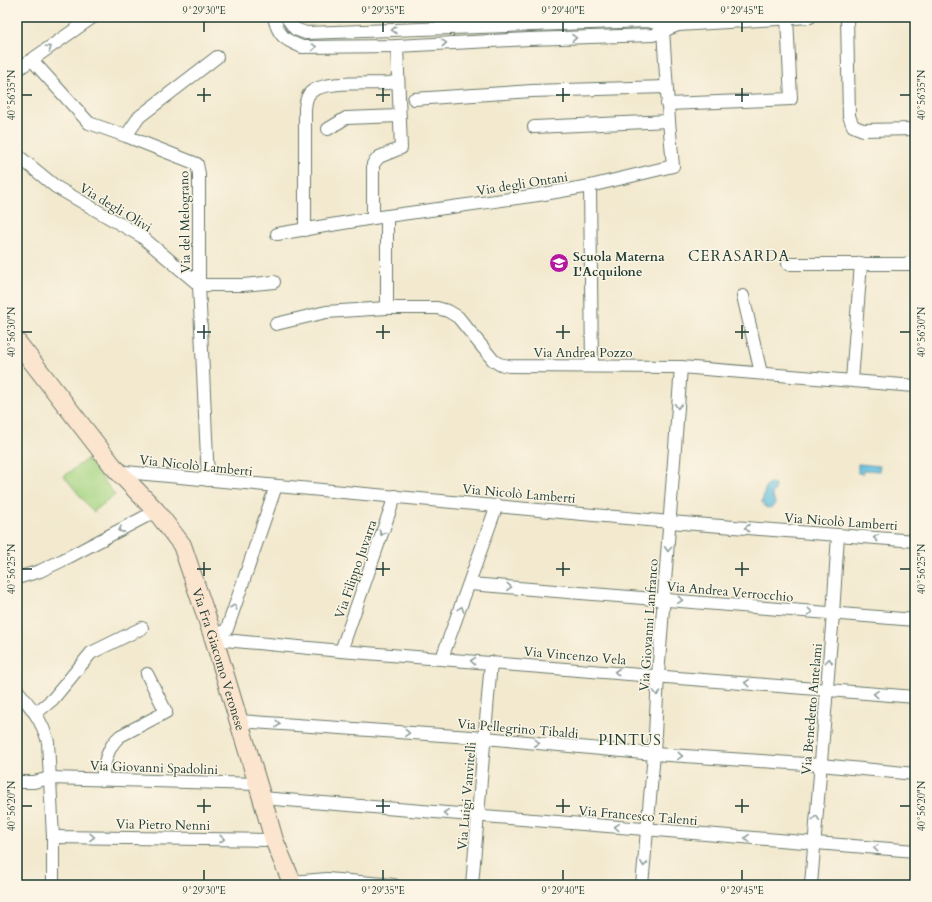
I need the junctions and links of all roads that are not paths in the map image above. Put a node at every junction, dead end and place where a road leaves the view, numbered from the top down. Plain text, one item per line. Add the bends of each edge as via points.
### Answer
1 (93, 17) edge
2 (274, 17) edge
3 (286, 17) edge
4 (810, 17) edge
5 (847, 17) edge
6 (787, 18) junction
7 (667, 29) junction
8 (397, 46) junction
9 (217, 57) dead end
10 (32, 60) junction
11 (17, 70) edge
12 (398, 81) junction
13 (666, 87) junction
14 (414, 99) dead end
15 (667, 104) junction
16 (399, 116) junction
17 (669, 121) junction
18 (534, 127) dead end
19 (915, 128) edge
20 (328, 129) dead end
21 (126, 136) junction
22 (17, 155) edge
23 (590, 186) junction
24 (387, 216) junction
25 (373, 218) junction
26 (305, 230) junction
27 (277, 234) dead end
28 (861, 263) junction
29 (788, 264) dead end
30 (915, 264) edge
31 (274, 282) dead end
32 (199, 285) junction
33 (743, 296) dead end
34 (387, 308) junction
35 (276, 324) dead end
36 (17, 342) edge
37 (592, 366) junction
38 (681, 367) junction
39 (761, 373) junction
40 (852, 380) junction
41 (915, 386) edge
42 (122, 475) junction
43 (208, 480) junction
44 (276, 486) junction
45 (395, 496) junction
46 (497, 505) junction
47 (156, 511) junction
48 (670, 522) junction
49 (838, 535) junction
50 (915, 541) edge
51 (17, 578) edge
52 (470, 584) junction
53 (664, 599) junction
54 (833, 614) junction
55 (915, 620) edge
56 (142, 628) dead end
57 (220, 634) junction
58 (341, 651) junction
59 (442, 658) junction
60 (490, 662) junction
61 (147, 674) dead end
62 (658, 676) junction
63 (17, 690) edge
64 (827, 690) junction
65 (915, 697) edge
66 (36, 713) junction
67 (239, 721) junction
68 (485, 738) junction
69 (654, 754) junction
70 (820, 765) junction
71 (915, 774) edge
72 (50, 778) junction
73 (102, 780) junction
74 (17, 782) edge
75 (260, 791) junction
76 (478, 816) junction
77 (647, 830) junction
78 (53, 837) junction
79 (274, 840) junction
80 (814, 843) junction
81 (915, 851) edge
82 (292, 884) edge
83 (53, 885) edge
84 (394, 885) edge
85 (472, 885) edge
86 (642, 885) edge
87 (811, 885) edge

10 -> 1 street
2 -> 8 street via 279,34 288,42 302,47
7 -> 3 street via 648,21 306,33 295,29
4 - 6 street
5 - 19 street via 849,116 853,126 863,130
6 - 7 street via 678,25
6 - 15 street via 791,99
8 -> 7 street via 653,35
7 - 13 street
8 - 12 street
9 - 21 street via 139,117
10 - 11 street
10 - 21 street, Via del Melograno via 89,123
12 - 16 street
12 - 26 street via 328,85 314,90 307,98
13 - 14 street via 532,91
13 - 15 street
15 - 17 street
16 - 20 street via 346,118
16 - 25 street via 401,148 379,157 373,164
17 - 18 street
17 - 23 street, Via degli Ontani via 673,166
21 - 32 street, Via del Melograno via 197,164
22 - 32 street, Via degli Olivi via 56,187 140,236
23 - 24 street, Via degli Ontani
23 - 37 street
24 - 25 street, Via degli Ontani
24 - 34 street
25 - 26 street, Via degli Ontani
26 - 27 street, Via degli Ontani
28 - 29 street
28 - 30 street
28 - 40 street
31 - 32 street
32 - 43 street, Via del Melograno
33 - 39 street
34 - 35 street, Via Andrea Pozzo via 326,312
34 - 37 street, Via Andrea Pozzo via 448,310 458,317 499,364
36 - 42 street, Via Fra Giacomo Veronese
37 - 38 street, Via Andrea Pozzo
38 - 39 street, Via Andrea Pozzo
38 -> 48 street, Via Giovanni Lanfranco
39 - 40 street, Via Andrea Pozzo
40 - 41 street, Via Andrea Pozzo
42 - 43 street, Via Nicolò Lamberti via 125,472
42 - 47 street, Via Fra Giacomo Veronese
43 - 44 street, Via Nicolò Lamberti
44 - 45 street, Via Nicolò Lamberti
57 -> 44 street
45 - 46 street, Via Nicolò Lamberti
45 -> 58 street, Via Filippo Juvarra
46 - 48 street, Via Nicolò Lamberti
46 - 52 street
47 -> 51 street via 68,558
47 - 57 street, Via Fra Giacomo Veronese via 182,545
49 -> 48 street, Via Nicolò Lamberti
48 -> 53 street, Via Giovanni Lanfranco
50 -> 49 street, Via Nicolò Lamberti
49 - 54 street, Via Benedetto Antelami
52 -> 53 street, Via Andrea Verrocchio
59 -> 52 street
53 -> 54 street, Via Andrea Verrocchio
53 - 62 street, Via Giovanni Lanfranco
54 - 55 street, Via Andrea Verrocchio
64 -> 54 street, Via Benedetto Antelami
56 - 66 street via 91,653 53,699
57 - 58 street, Via Vincenzo Vela via 233,641
57 - 67 street, Via Fra Giacomo Veronese
58 - 59 street, Via Vincenzo Vela
60 -> 59 street, Via Vincenzo Vela
62 -> 60 street, Via Vincenzo Vela
60 - 68 street, Via Luigi Vanvitelli
61 - 73 street via 166,712 120,736 114,742 104,764
64 -> 62 street, Via Vincenzo Vela
62 -> 69 street, Via Giovanni Lanfranco
63 - 66 street
65 -> 64 street, Via Vincenzo Vela
64 - 70 street, Via Benedetto Antelami
66 - 72 street via 48,742
67 -> 68 street, Via Pellegrino Tibaldi
67 - 75 street, Via Fra Giacomo Veronese
68 -> 69 street, Via Pellegrino Tibaldi
68 - 76 street, Via Luigi Vanvitelli
69 -> 70 street, Via Pellegrino Tibaldi
69 - 77 street, Via Giovanni Lanfranco
70 - 71 street, Via Pellegrino Tibaldi
80 -> 70 street, Via Benedetto Antelami
72 - 73 street, Via Giovanni Spadolini
72 - 74 street, Via Giovanni Spadolini via 34,782
72 - 78 street
73 - 75 street, Via Giovanni Spadolini
76 -> 75 street, Via Francesco Talenti
75 - 79 street, Via Fra Giacomo Veronese
77 -> 76 street, Via Francesco Talenti
76 - 85 street, Via Luigi Vanvitelli
80 -> 77 street, Via Francesco Talenti
77 -> 86 street, Via Giovanni Lanfranco
78 -> 79 street, Via Pietro Nenni
78 - 83 street
79 - 82 street, Via Fra Giacomo Veronese
81 -> 80 street, Via Francesco Talenti
80 - 87 street, Via Benedetto Antelami
82 - 84 street via 327,879

